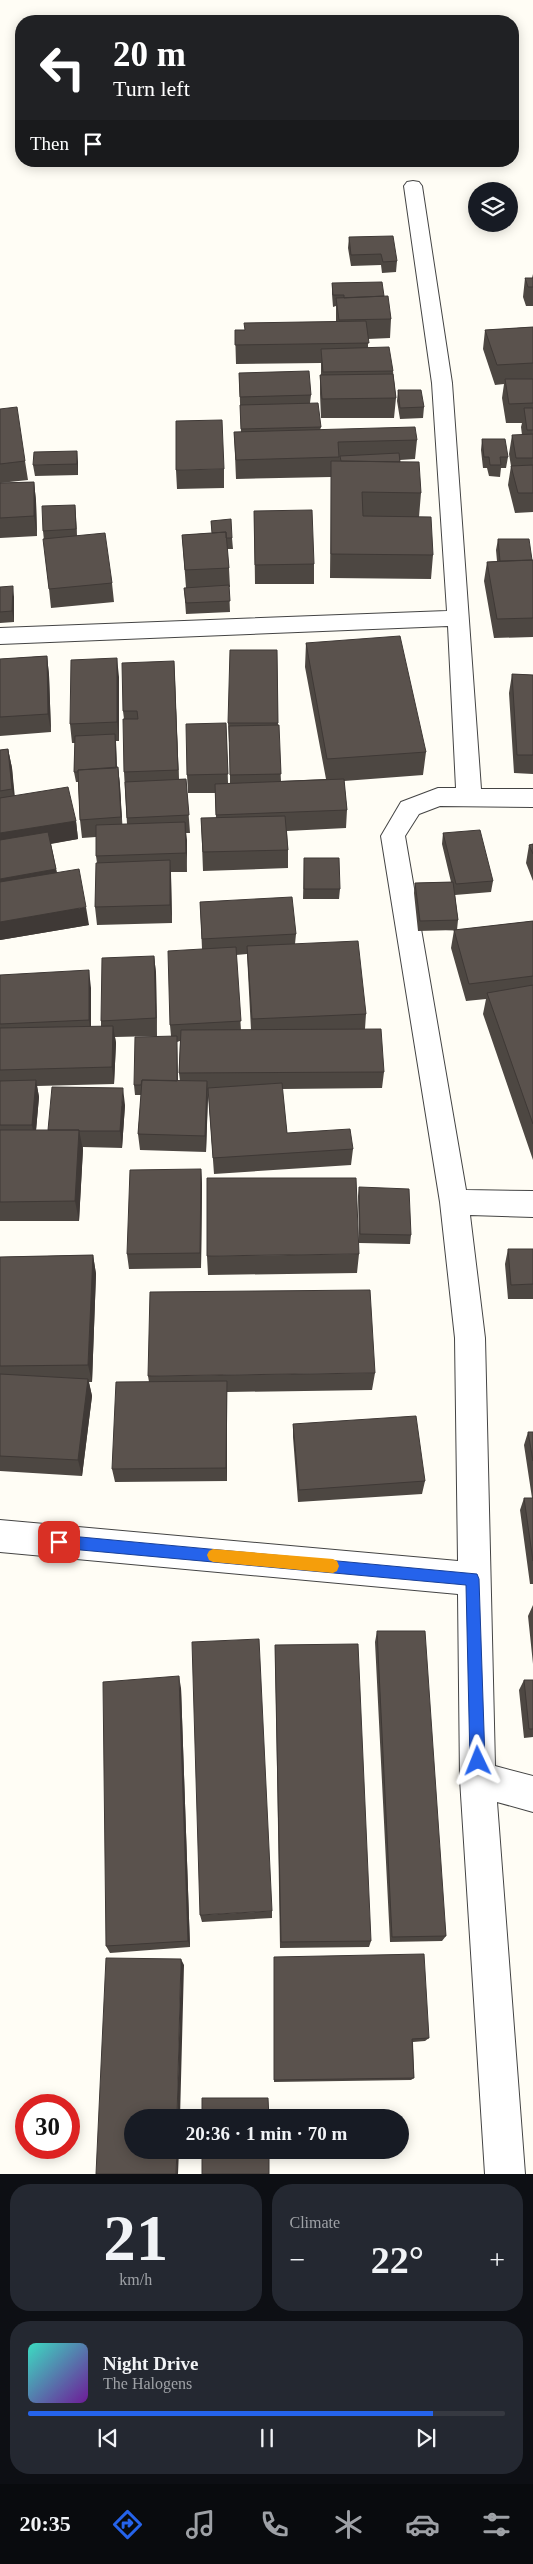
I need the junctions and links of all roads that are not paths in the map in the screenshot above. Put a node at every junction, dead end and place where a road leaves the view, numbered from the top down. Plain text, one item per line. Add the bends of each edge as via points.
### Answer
1 (413, 186) dead end
2 (458, 618) junction
3 (0, 636) edge
4 (469, 797) junction
5 (533, 798) edge
6 (454, 1202) junction
7 (533, 1204) edge
8 (0, 1536) edge
9 (473, 1579) junction
10 (478, 1779) junction
11 (533, 1794) edge
12 (505, 2174) edge

1 - 2 street via 442,383
2 - 3 street
2 - 4 street
4 - 5 street
4 - 6 street via 438,797 410,808 394,836
6 - 7 street
6 - 9 street via 470,1338
8 - 9 street
9 - 10 street
10 - 11 street
10 - 12 street

